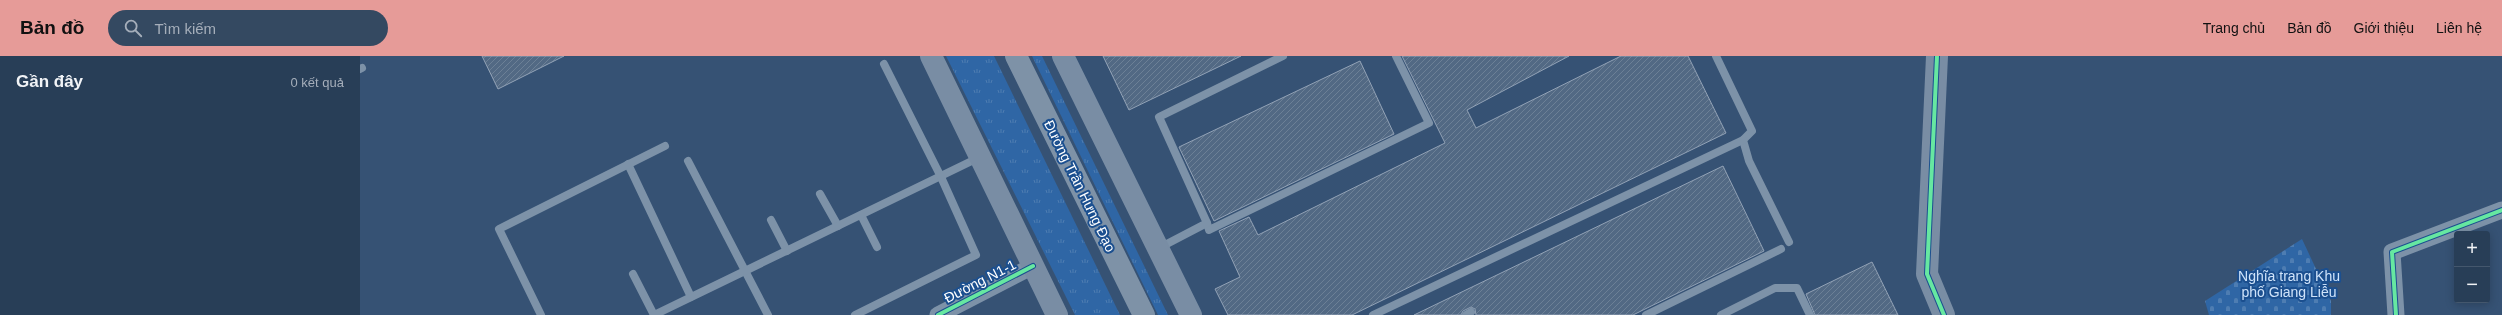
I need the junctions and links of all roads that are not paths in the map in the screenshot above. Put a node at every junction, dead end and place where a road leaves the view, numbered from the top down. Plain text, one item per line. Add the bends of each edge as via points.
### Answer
1 (931, 56) edge
2 (1016, 56) edge
3 (1063, 56) edge
4 (1283, 56) edge
5 (1396, 56) edge
6 (1716, 56) edge
7 (1936, 56) edge
8 (884, 64) dead end
9 (1743, 140) junction
10 (665, 146) dead end
11 (981, 157) junction
12 (688, 161) dead end
13 (628, 164) junction
14 (941, 177) junction
15 (820, 194) dead end
16 (2502, 210) edge
17 (861, 215) junction
18 (771, 220) dead end
19 (1206, 223) junction
20 (838, 226) junction
21 (1788, 242) dead end
22 (877, 247) dead end
23 (1158, 249) junction
24 (1781, 249) dead end
25 (787, 251) junction
26 (1033, 266) junction
27 (745, 272) junction
28 (634, 274) dead end
29 (691, 297) junction
30 (541, 315) edge
31 (654, 315) edge
32 (768, 315) edge
33 (855, 315) edge
34 (938, 315) edge
35 (1058, 315) edge
36 (1144, 315) edge
37 (1190, 315) edge
38 (1373, 315) edge
39 (1646, 315) edge
40 (1722, 315) edge
41 (1810, 315) edge
42 (1944, 315) edge
43 (2396, 315) edge

1 - 11 main road
2 - 36 highway, Đường Trần Hưng Đạo
3 - 23 main road
4 - 19 lane via 1159,116
5 - 19 lane via 1429,123 1209,230
6 - 9 lane via 1752,131
7 - 42 main road via 1927,274
8 - 14 lane
9 - 21 lane via 1749,161
9 - 38 lane
10 - 13 lane
11 - 14 lane
11 - 26 main road
12 - 27 lane
13 - 29 lane
13 - 30 lane via 499,229
14 - 17 lane
14 - 33 lane via 976,255
15 - 20 lane
16 - 43 street via 2392,252
17 - 20 lane
17 - 22 lane
18 - 25 lane
19 - 23 lane
20 - 25 lane
23 - 37 main road
24 - 39 lane
25 - 27 lane
26 - 34 street, Đường N1-1
26 - 35 main road
27 - 29 lane
27 - 32 lane
28 - 31 lane
29 - 31 lane
40 - 41 lane via 1775,288 1797,288

